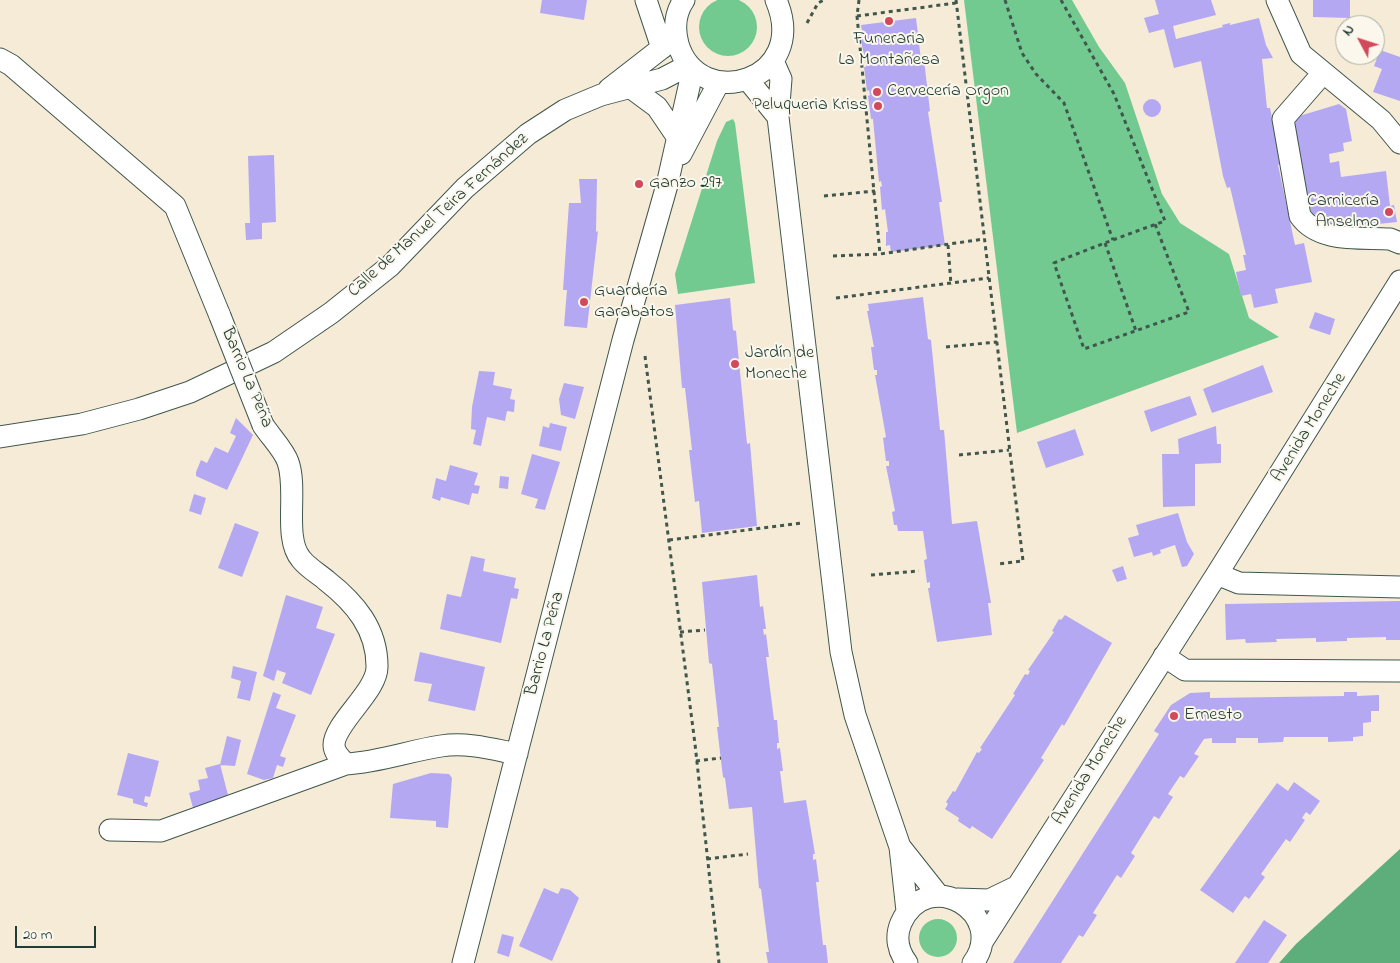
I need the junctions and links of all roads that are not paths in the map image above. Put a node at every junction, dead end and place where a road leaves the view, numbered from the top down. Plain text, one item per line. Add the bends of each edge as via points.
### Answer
1 (646, 0) edge
2 (684, 0) edge
3 (1278, 0) edge
4 (784, 5) edge
5 (669, 42) junction
6 (0, 59) edge
7 (773, 61) junction
8 (691, 67) junction
9 (1323, 73) junction
10 (748, 80) junction
11 (719, 82) junction
12 (630, 87) junction
13 (601, 95) junction
14 (778, 117) junction
15 (676, 135) junction
16 (1400, 143) edge
17 (667, 185) junction
18 (1400, 243) edge
19 (1400, 282) edge
20 (0, 437) edge
21 (1218, 574) junction
22 (1400, 586) edge
23 (1164, 656) junction
24 (1400, 671) edge
25 (517, 754) junction
26 (346, 764) junction
27 (110, 830) dead end
28 (900, 847) junction
29 (1019, 886) junction
30 (948, 897) junction
31 (907, 911) junction
32 (982, 942) junction
33 (463, 963) edge
34 (907, 963) edge
35 (973, 963) edge

1 - 5 street
2 - 5 street
3 - 9 street via 1301,54
4 - 7 street via 781,47
5 - 8 street
5 - 13 street, Calle de Manuel Teira Fernández
6 - 26 street, Barrio La Peña, bridge via 175,206 263,424 288,462 293,504 292,542 300,559 344,594 373,635 378,670 337,735 334,746
7 - 10 street
7 - 14 street via 781,79
8 - 11 street
8 - 12 street, Calle de Manuel Teira Fernández
8 - 15 street, Barrio La Peña
9 - 16 street via 1381,120
9 - 18 street via 1283,119 1300,216 1305,223 1324,234 1390,239
10 - 11 street
10 - 14 street
11 - 17 street, Barrio La Peña
12 - 13 street, Calle de Manuel Teira Fernández
12 - 15 street via 657,106
13 - 20 street, Calle de Manuel Teira Fernández via 565,110 528,134 465,188 390,266 331,313 274,352 190,392 139,409 82,424
14 - 28 street via 846,680
15 - 17 street, Barrio La Peña
17 - 25 street, Barrio La Peña via 623,340
19 - 21 street, Avenida Moneche
21 - 22 street via 1240,583
21 - 23 street, Avenida Moneche
23 - 24 street via 1185,670
23 - 29 street, Avenida Moneche
25 - 26 street via 467,745 441,746 373,762
25 - 33 street, Barrio La Peña
26 - 27 street via 161,831
28 - 30 street
28 - 31 street
29 - 30 street via 989,900
29 - 32 street, Avenida Moneche
30 - 31 street via 921,900
30 - 32 street via 972,910 980,926
31 - 34 street via 898,931 900,953
32 - 35 street, Avenida Moneche

